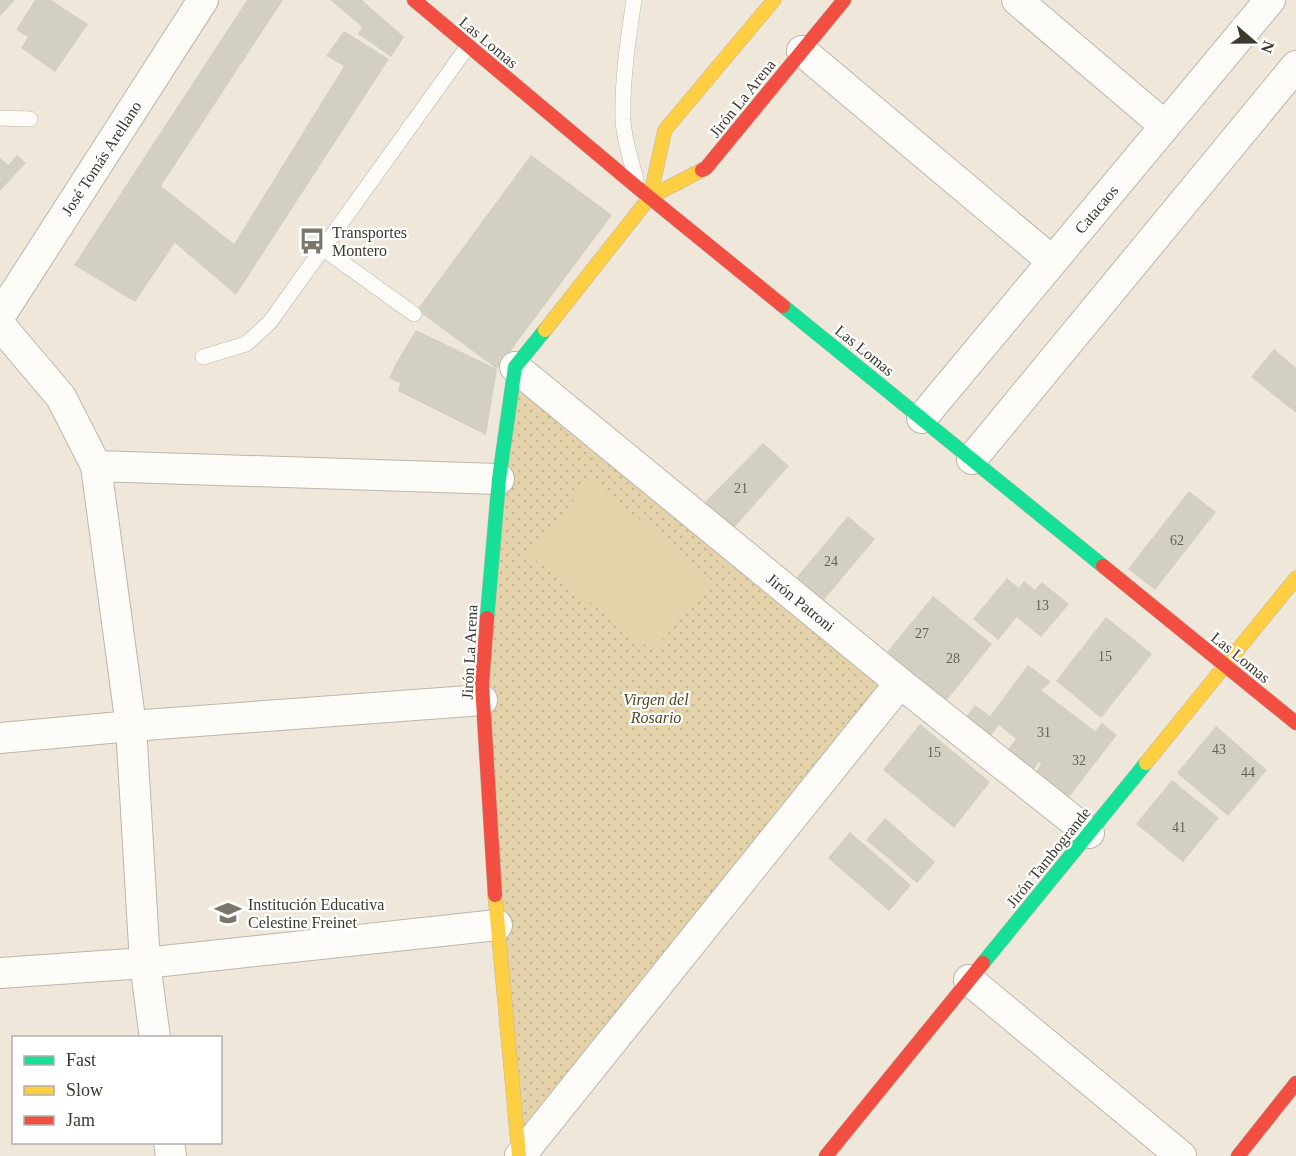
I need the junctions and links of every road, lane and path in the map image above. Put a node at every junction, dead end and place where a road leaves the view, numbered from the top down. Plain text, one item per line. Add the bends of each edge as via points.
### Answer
1 (203, 0) edge
2 (414, 0) edge
3 (634, 0) edge
4 (774, 0) edge
5 (843, 0) edge
6 (1017, 0) edge
7 (1270, 0) edge
8 (468, 46) junction
9 (802, 51) junction
10 (1296, 66) edge
11 (0, 118) edge
12 (30, 119) dead end
13 (1165, 126) junction
14 (644, 192) junction
15 (322, 248) junction
16 (1052, 261) junction
17 (414, 314) dead end
18 (0, 316) edge
19 (0, 325) edge
20 (203, 357) dead end
21 (515, 367) junction
22 (922, 418) junction
23 (972, 459) junction
24 (96, 466) junction
25 (499, 479) junction
26 (1296, 578) edge
27 (1225, 665) junction
28 (900, 683) junction
29 (482, 700) junction
30 (1296, 723) edge
31 (131, 726) junction
32 (0, 738) edge
33 (1089, 833) junction
34 (497, 925) junction
35 (145, 963) junction
36 (0, 973) edge
37 (969, 980) junction
38 (155, 1036) edge
39 (1296, 1083) edge
40 (520, 1156) edge
41 (826, 1156) edge
42 (1180, 1156) edge
43 (1238, 1156) edge

1 - 18 street, José Tomás Arellano
2 - 8 street, Las Lomas
3 - 14 lane via 623,120
4 - 14 street, Jirón La Arena via 665,130
5 - 9 street, Jirón La Arena
6 - 13 street
7 - 13 street, Catacaos
8 - 14 street, Las Lomas
8 - 15 lane
9 - 14 street, Jirón La Arena via 706,168
9 - 16 street
10 - 23 street
11 - 12 lane
13 - 16 street, Catacaos
14 - 21 street, Jirón La Arena
14 - 22 street, Las Lomas
15 - 17 lane
15 - 20 lane via 270,322 246,344
16 - 22 street, Catacaos
19 - 24 street via 61,397
21 - 25 street, Jirón La Arena
21 - 28 street, Jirón Patroni
22 - 23 street, Las Lomas
23 - 27 street, Las Lomas
24 - 25 street
24 - 31 street
25 - 29 street, Jirón La Arena
26 - 27 street, Jirón Tambogrande
27 - 30 street, Las Lomas
27 - 33 street, Jirón Tambogrande
28 - 33 street, Jirón Patroni
28 - 40 street
29 - 31 street
29 - 34 street, Jirón La Arena
31 - 32 street
31 - 35 street
33 - 37 street, Jirón Tambogrande
34 - 35 street
34 - 40 street, Jirón La Arena
35 - 36 street
35 - 38 street
37 - 41 street, Jirón Tambogrande
37 - 42 street
39 - 43 street

